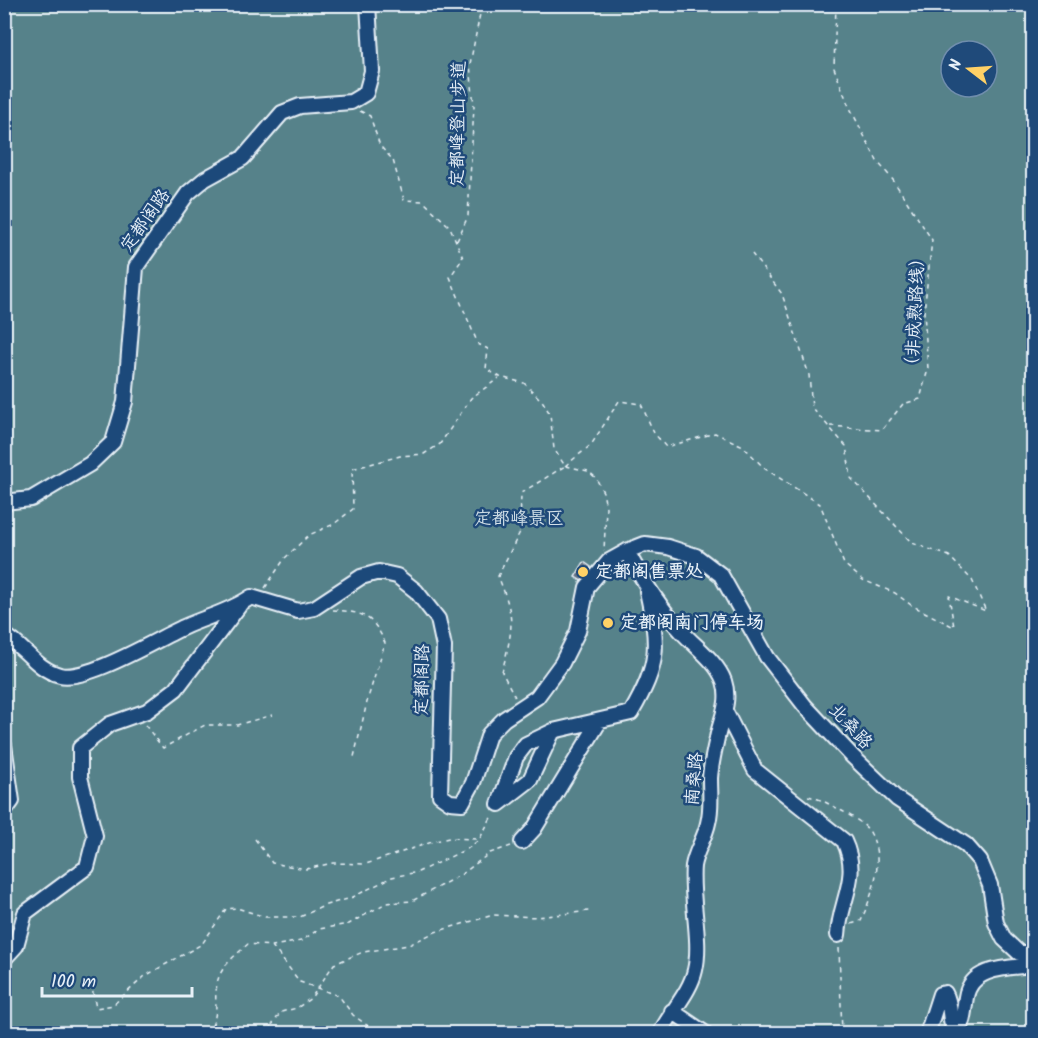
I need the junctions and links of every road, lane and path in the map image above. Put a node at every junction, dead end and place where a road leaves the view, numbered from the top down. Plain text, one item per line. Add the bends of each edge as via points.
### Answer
1 (369, 4) edge
2 (482, 4) edge
3 (836, 4) edge
4 (357, 110) dead end
5 (456, 242) junction
6 (752, 254) dead end
7 (500, 377) junction
8 (829, 426) junction
9 (565, 466) junction
10 (4, 502) edge
11 (627, 551) junction
12 (609, 561) junction
13 (646, 589) junction
14 (257, 598) junction
15 (239, 606) junction
16 (314, 608) junction
17 (4, 634) edge
18 (520, 708) junction
19 (725, 711) junction
20 (136, 715) junction
21 (272, 715) dead end
22 (599, 722) junction
23 (553, 731) junction
24 (4, 745) edge
25 (354, 757) dead end
26 (500, 804) junction
27 (4, 813) edge
28 (255, 839) dead end
29 (478, 840) junction
30 (522, 842) joint
31 (589, 910) dead end
32 (838, 935) joint
33 (272, 946) junction
34 (1034, 953) edge
35 (4, 959) edge
36 (1034, 965) edge
37 (91, 983) dead end
38 (317, 989) junction
39 (672, 1011) junction
40 (208, 1034) edge
41 (266, 1034) edge
42 (379, 1034) edge
43 (660, 1034) edge
44 (706, 1034) edge
45 (842, 1034) edge
46 (927, 1034) edge

1 - 10 street, 定都阁路 via 372,71 366,93 351,102 300,106 282,113 243,158 188,193 136,267 125,402 113,442 90,464 31,499
2 - 5 path, 定都峰登山步道 via 470,64 474,106 468,216
3 - 8 path, （非成熟路线） via 834,68 848,104 877,161 932,240 924,312 928,369 920,399 903,404 882,430
4 - 5 path via 370,116 380,146 393,160 404,200 423,201 450,227
5 - 7 path via 463,258 450,277 478,344 488,349 486,369
6 - 8 path via 782,294 809,375 812,408
7 - 9 path via 524,382 543,402 550,414 554,449
7 - 14 path via 471,398 440,444 424,454 352,469 352,509 334,524 309,536 285,558
8 - 9 path via 846,446 851,478 912,543 949,556 972,580 986,611 948,596 954,627 895,593 863,580 844,564 820,504 764,468 743,446 715,433 666,447 654,433 641,405 619,401 591,444
9 - 12 path via 588,471 603,492 603,548
9 - 18 path via 521,493 520,532 498,576 511,609 511,634 502,672
11 - 12 street, 定都阁路
11 - 13 street, 南桑路
11 - 34 street, 北桑路 via 645,544 668,547 696,556 721,575 766,657 805,706 897,799 966,845 980,861 990,885 996,923 1004,939 1019,953
12 - 18 street, 定都阁路 via 587,587 578,631 562,663 537,697
13 - 19 street, 南桑路 via 723,678 729,697
13 - 22 street via 657,636 654,668 631,713
14 - 15 street via 251,597
14 - 16 street via 298,611
15 - 17 street via 219,611 79,675 60,676 40,666 20,643
15 - 20 street via 176,689
16 - 18 street, 定都阁路 via 361,577 379,572 397,576 416,591 438,619 444,647 440,795 450,802 462,803 489,734
16 - 25 path via 363,613 379,629 385,643
19 - 32 street via 755,770 844,841 852,879
19 - 39 street, 南桑路 via 710,778 712,804 708,825 694,863 696,969
20 - 21 path via 163,748 205,725 237,725
20 - 35 street via 110,724 80,748 80,777 95,836 87,867 25,913 16,945
22 - 23 street
22 - 30 street via 534,829
23 - 26 street via 530,780
23 - 26 street via 526,744 516,757
24 - 27 street via 12,801
26 - 29 path
28 - 29 path via 272,863 306,869 333,863 366,864 449,838
29 - 37 path via 418,872 392,877 300,917 265,917 237,908 226,909 202,944 145,976 113,1005 96,1008
30 - 33 path via 490,853 462,874 412,901 386,903 349,924 319,929 301,940
31 - 38 path via 538,918 493,915 435,932 409,945 363,952 334,964
32 - 45 path
33 - 38 path via 300,982
33 - 40 path via 248,944 227,963 217,981 217,1018
36 - 46 street via 985,972 976,978 967,990 958,1030 951,1024 949,1000 945,993 940,994
38 - 41 path via 297,1008 281,1012
38 - 42 path via 339,996 353,1015
39 - 43 street, 南桑路
39 - 44 street

